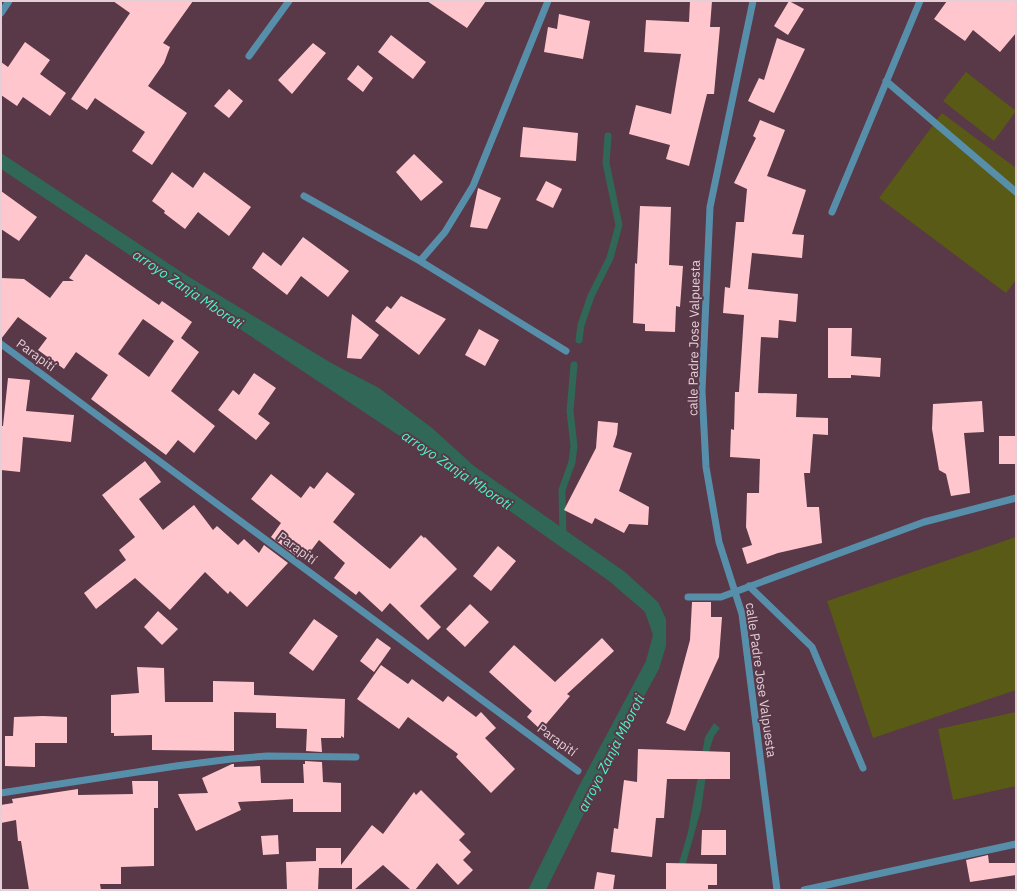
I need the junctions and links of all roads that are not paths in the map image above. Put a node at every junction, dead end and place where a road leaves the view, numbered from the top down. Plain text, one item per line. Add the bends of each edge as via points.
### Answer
1 (9, 1) edge
2 (288, 1) edge
3 (548, 1) edge
4 (753, 1) edge
5 (920, 1) edge
6 (1, 13) edge
7 (249, 56) dead end
8 (886, 81) junction
9 (1016, 192) edge
10 (304, 196) dead end
11 (832, 212) dead end
12 (420, 261) junction
13 (1, 344) edge
14 (566, 351) dead end
15 (1016, 498) edge
16 (749, 586) junction
17 (735, 591) junction
18 (688, 597) dead end
19 (356, 757) dead end
20 (863, 768) dead end
21 (578, 771) dead end
22 (1, 793) edge
23 (1016, 844) edge
24 (777, 890) edge
25 (804, 890) edge

1 - 6 street
2 - 7 street
3 - 12 street via 473,186 444,232
4 - 17 street, calle Padre Jose Valpuesta via 710,207 703,352 702,391 706,466 719,542
5 - 8 street
8 - 9 street
8 - 11 street
10 - 12 street
12 - 14 street
13 - 21 street, Parapití
15 - 16 street via 924,522
16 - 17 street
16 - 20 street via 812,648
17 - 18 street via 722,597
17 - 24 street, calle Padre Jose Valpuesta via 742,614
19 - 22 street via 267,756 230,759
23 - 25 street

